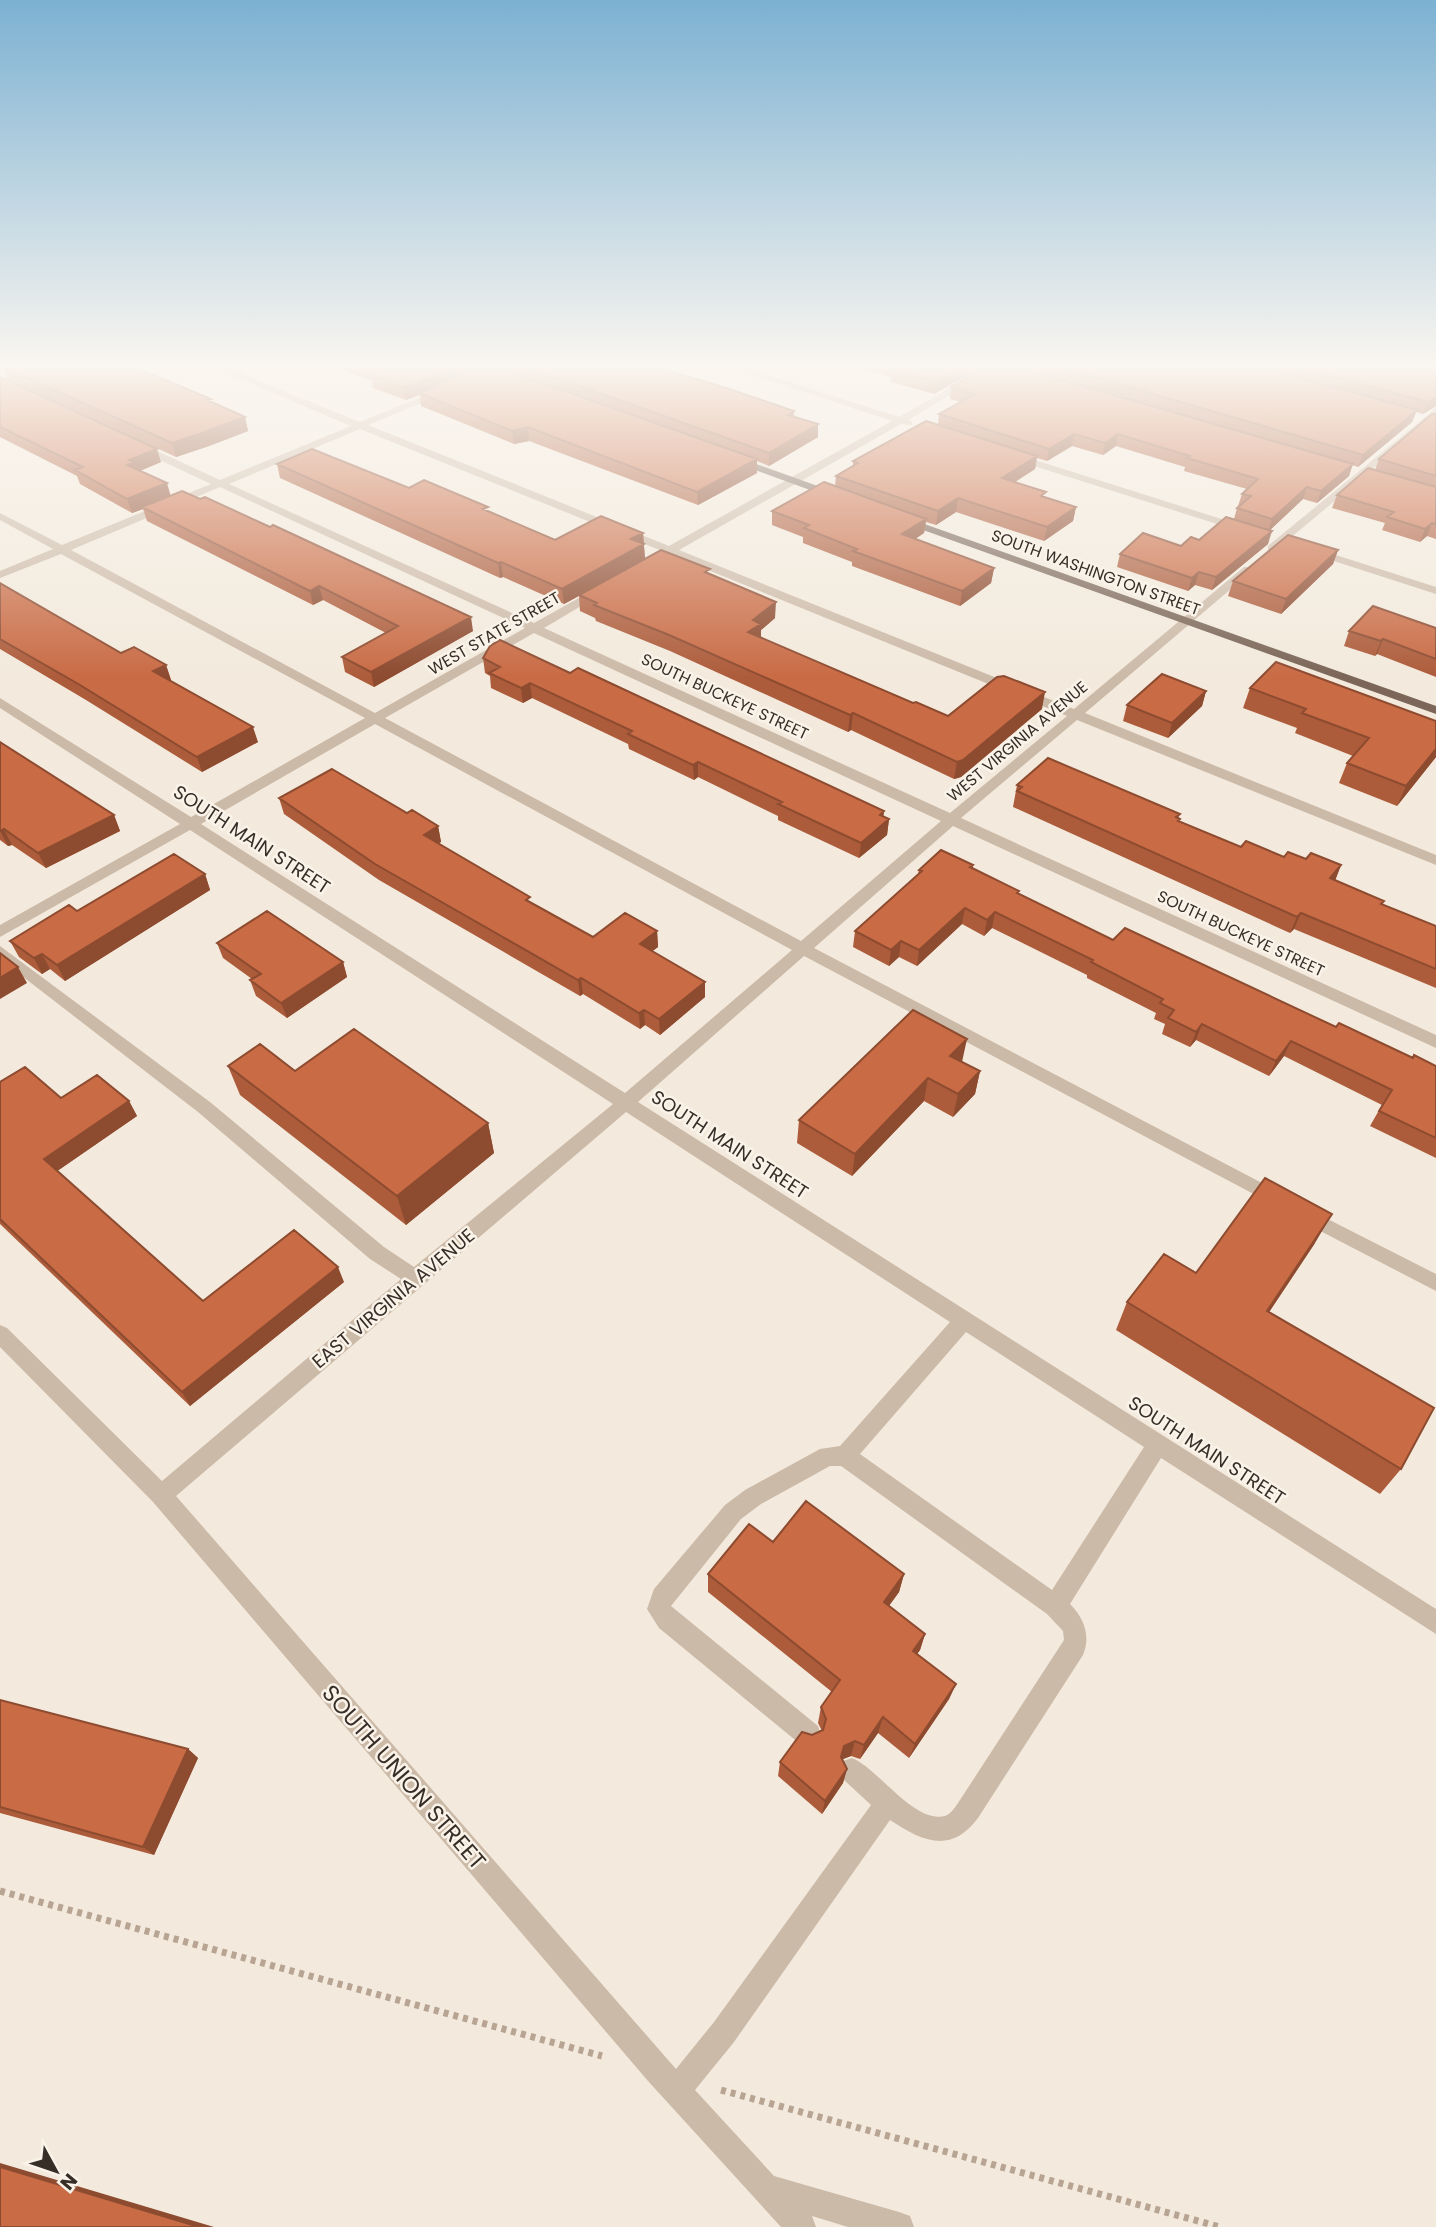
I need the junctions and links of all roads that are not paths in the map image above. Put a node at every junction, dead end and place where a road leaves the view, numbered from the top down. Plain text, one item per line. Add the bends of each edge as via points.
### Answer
1 (189, 469) edge
2 (257, 469) edge
3 (464, 469) edge
4 (760, 469) edge
5 (819, 469) edge
6 (1052, 469) edge
7 (1366, 469) edge
8 (796, 482) junction
9 (222, 484) junction
10 (848, 500) edge
11 (887, 514) edge
12 (0, 516) edge
13 (1254, 533) edge
14 (62, 550) junction
15 (1307, 550) edge
16 (666, 554) junction
17 (0, 575) edge
18 (614, 582) edge
19 (1436, 591) edge
20 (1187, 621) junction
21 (535, 627) junction
22 (0, 702) edge
23 (1436, 710) edge
24 (1076, 714) junction
25 (375, 719) junction
26 (952, 819) junction
27 (188, 823) junction
28 (1436, 860) edge
29 (0, 932) edge
30 (803, 949) junction
31 (0, 951) edge
32 (1436, 1042) edge
33 (626, 1102) junction
34 (415, 1278) junction
35 (1436, 1283) edge
36 (964, 1320) junction
37 (0, 1334) edge
38 (1158, 1444) junction
39 (845, 1456) junction
40 (161, 1494) junction
41 (1055, 1606) junction
42 (1436, 1622) edge
43 (809, 1735) edge
44 (852, 1770) edge
45 (888, 1802) junction
46 (676, 2091) junction
47 (762, 2187) junction
48 (801, 2227) edge
49 (899, 2227) edge

1 - 9 street, SOUTH BUCKEYE STREET
2 - 9 street
3 - 16 street
4 - 8 main road
5 - 8 street
6 - 13 street
7 - 20 street, WEST VIRGINIA AVENUE
8 - 10 main road
8 - 16 street
9 - 14 street
9 - 21 street, SOUTH BUCKEYE STREET
11 - 20 main road, SOUTH WASHINGTON STREET
12 - 14 street
14 - 17 street
14 - 25 street
15 - 19 street
16 - 24 street
18 - 21 street, WEST STATE STREET
20 - 23 main road, SOUTH WASHINGTON STREET
20 - 24 street, WEST VIRGINIA AVENUE
21 - 25 street, WEST STATE STREET
21 - 26 street, SOUTH BUCKEYE STREET
22 - 27 street, SOUTH MAIN STREET
24 - 26 street, WEST VIRGINIA AVENUE
24 - 28 street
25 - 27 street, WEST STATE STREET
25 - 30 street
26 - 30 street, WEST VIRGINIA AVENUE
26 - 32 street, SOUTH BUCKEYE STREET
27 - 29 street, WEST STATE STREET
27 - 33 street, SOUTH MAIN STREET
30 - 33 street, WEST VIRGINIA AVENUE
30 - 35 street
31 - 34 street via 204,1107 377,1253
33 - 34 street, EAST VIRGINIA AVENUE
33 - 36 street, SOUTH MAIN STREET
34 - 40 street, EAST VIRGINIA AVENUE
36 - 38 street, SOUTH MAIN STREET
36 - 39 street
37 - 40 street, SOUTH UNION STREET
38 - 41 street
38 - 42 street, SOUTH MAIN STREET
39 - 41 street
39 - 43 street via 828,1456 733,1512 662,1597 659,1609
40 - 46 street, SOUTH UNION STREET
41 - 45 street via 1072,1621 1075,1647 962,1817 955,1825 939,1830 923,1828
44 - 45 street
45 - 46 street via 724,2032
46 - 47 street, SOUTH UNION STREET
47 - 48 street, SOUTH UNION STREET
47 - 49 street

